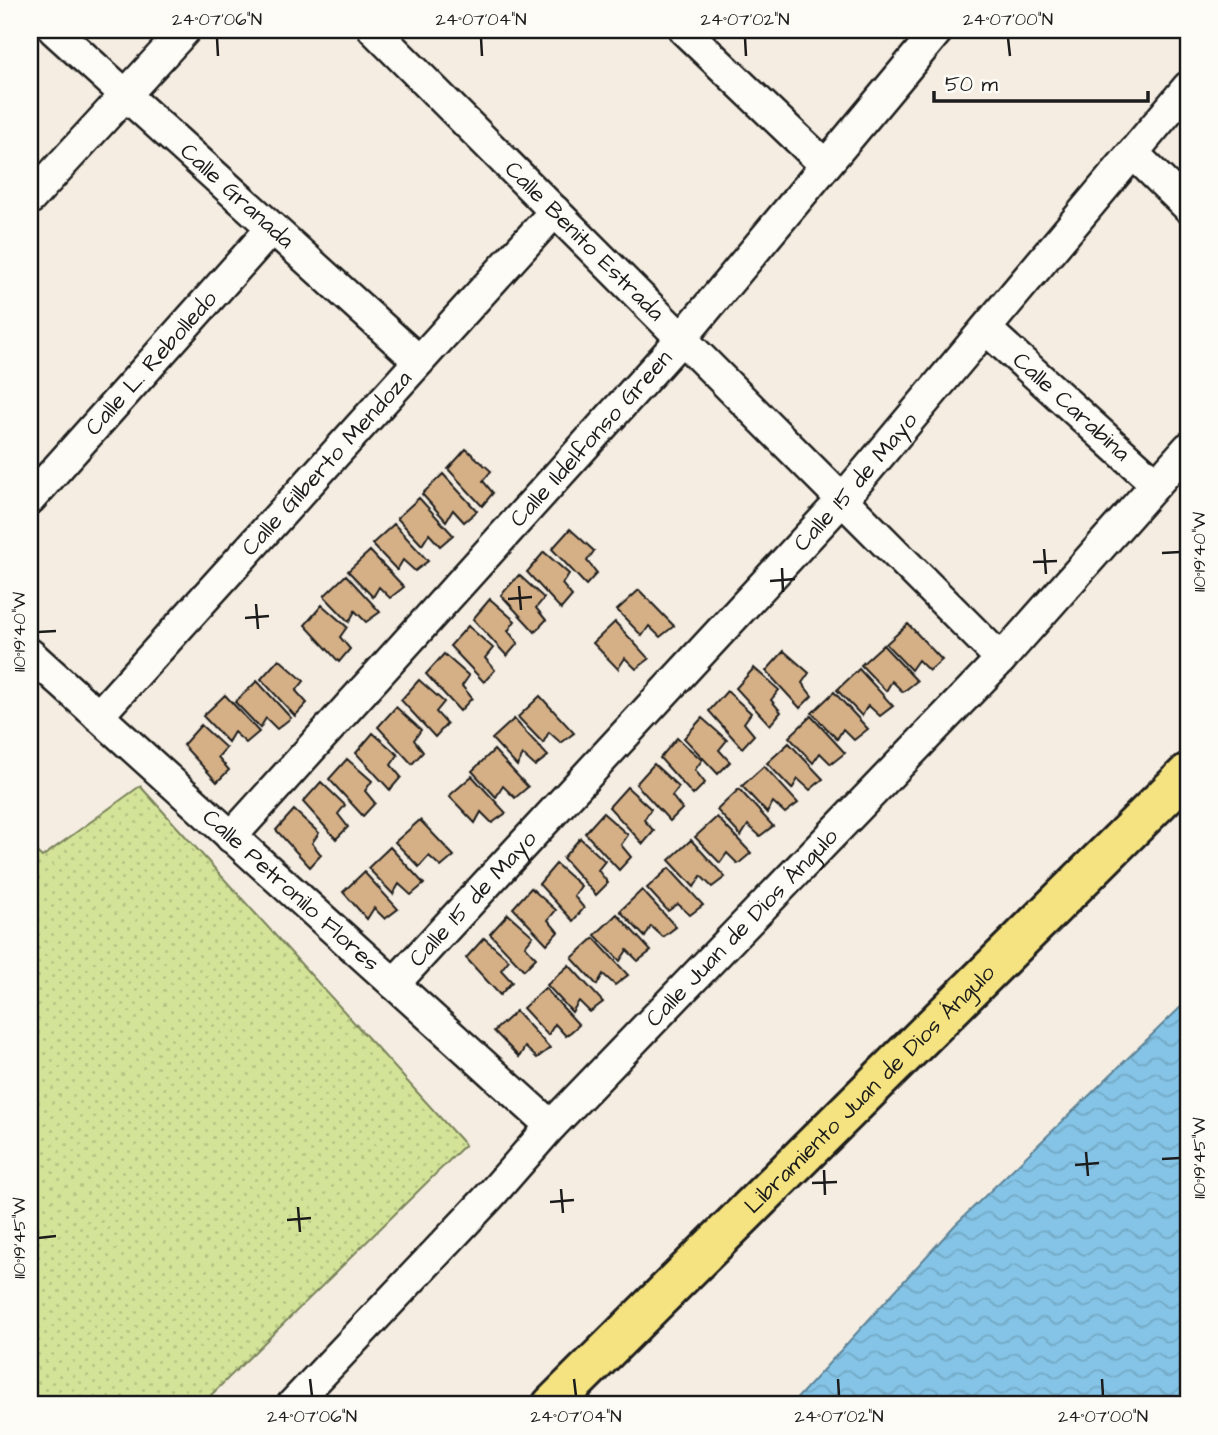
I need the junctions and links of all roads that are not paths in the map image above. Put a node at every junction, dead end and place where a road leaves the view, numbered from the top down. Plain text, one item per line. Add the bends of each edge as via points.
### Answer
1 (54, 30) edge
2 (185, 30) edge
3 (374, 30) edge
4 (684, 30) edge
5 (938, 30) edge
6 (1188, 87) edge
7 (125, 95) junction
8 (1133, 153) junction
9 (824, 164) junction
10 (30, 199) edge
11 (1188, 207) edge
12 (555, 211) junction
13 (272, 228) junction
14 (987, 330) junction
15 (681, 338) junction
16 (419, 361) junction
17 (1188, 448) edge
18 (1155, 483) junction
19 (30, 499) edge
20 (842, 500) junction
21 (30, 654) edge
22 (1001, 659) junction
23 (98, 716) junction
24 (1188, 773) edge
25 (231, 837) junction
26 (394, 984) junction
27 (551, 1126) junction
28 (292, 1405) edge
29 (552, 1405) edge

1 - 7 street, Calle Granada
2 - 7 street
3 - 12 street, Calle Benito Estrada
4 - 9 street
5 - 9 street, Calle Ildelfonso Green
6 - 8 street, Calle 15 de Mayo
7 - 10 street
7 - 13 street, Calle Granada
8 - 11 street
8 - 14 street, Calle 15 de Mayo
9 - 15 street, Calle Ildelfonso Green
12 - 15 street, Calle Benito Estrada
12 - 16 street, Calle Gilberto Mendoza
13 - 16 street, Calle Granada
13 - 19 street, Calle L. Rebolledo
14 - 18 street, Calle Carabina
14 - 20 street, Calle 15 de Mayo
15 - 20 street, Calle Benito Estrada
15 - 25 street, Calle Ildelfonso Green
16 - 23 street, Calle Gilberto Mendoza
17 - 18 street, Calle Juan de Dios Ángulo
18 - 22 street, Calle Juan de Dios Ángulo
20 - 22 street, Calle Benito Estrada
20 - 26 street, Calle 15 de Mayo
21 - 23 street, Calle Petronilo Flores
22 - 27 street, Calle Juan de Dios Ángulo
23 - 25 street, Calle Petronilo Flores
24 - 29 highway, Libramiento Juan de Dios Ángulo
25 - 26 street, Calle Petronilo Flores
26 - 27 street, Calle Petronilo Flores
27 - 28 street, Calle Juan de Dios Ángulo via 489,1198

